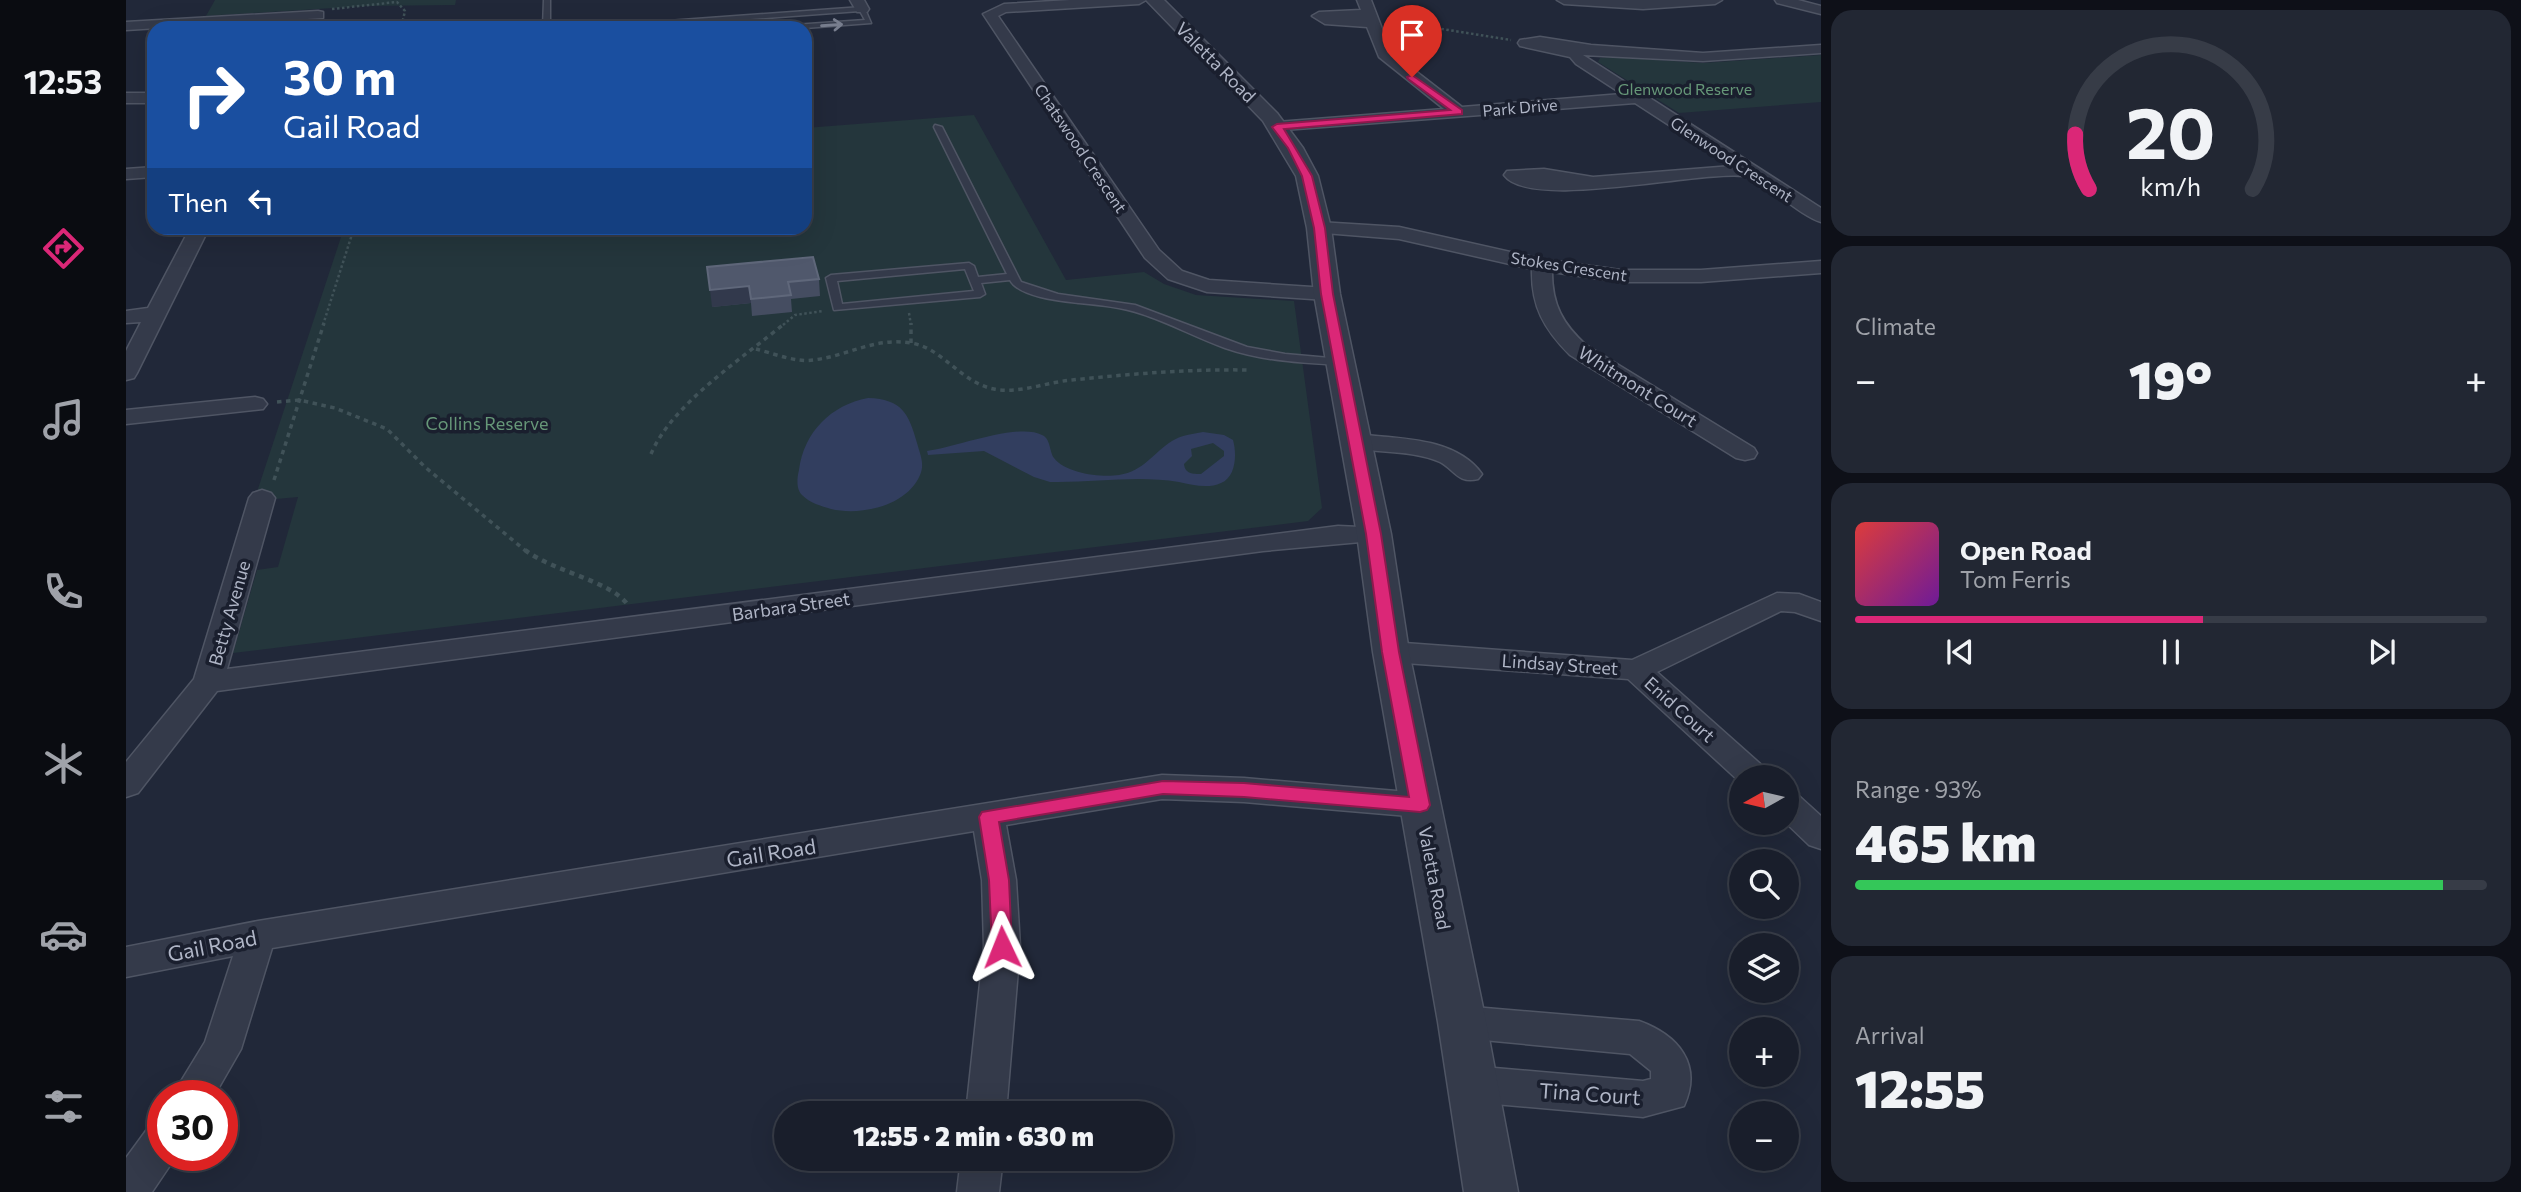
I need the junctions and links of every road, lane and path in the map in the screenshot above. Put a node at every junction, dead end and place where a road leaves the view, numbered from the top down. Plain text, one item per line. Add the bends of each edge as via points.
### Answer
1 (547, 0) edge
2 (1139, 0) edge
3 (1154, 0) edge
4 (1564, 0) edge
5 (1715, 0) edge
6 (1782, 0) edge
7 (860, 5) edge
8 (1821, 10) edge
9 (324, 12) joint
10 (1369, 14) edge
11 (721, 18) junction
12 (242, 21) edge
13 (404, 21) edge
14 (546, 21) edge
15 (689, 21) edge
16 (722, 21) edge
17 (126, 26) edge
18 (147, 26) edge
19 (812, 26) edge
20 (1526, 42) joint
21 (1821, 49) edge
22 (1583, 52) junction
23 (147, 82) edge
24 (126, 84) edge
25 (1622, 88) junction
26 (126, 98) edge
27 (147, 98) edge
28 (1637, 98) junction
29 (1452, 107) junction
30 (1273, 122) junction
31 (938, 127) dead end
32 (1748, 170) junction
33 (147, 172) edge
34 (126, 174) edge
35 (1597, 183) dead end
36 (1821, 216) edge
37 (1320, 228) junction
38 (196, 235) edge
39 (352, 235) edge
40 (1542, 265) junction
41 (1821, 267) edge
42 (1011, 277) junction
43 (976, 280) junction
44 (1327, 294) junction
45 (906, 306) dead end
46 (838, 307) junction
47 (156, 314) junction
48 (126, 317) edge
49 (911, 343) junction
50 (756, 349) junction
51 (1341, 362) junction
52 (1250, 370) dead end
53 (126, 373) edge
54 (299, 400) junction
55 (255, 404) dead end
56 (126, 416) edge
57 (1355, 441) junction
58 (1745, 453) dead end
59 (651, 454) dead end
60 (1469, 474) dead end
61 (262, 498) joint
62 (1374, 534) junction
63 (1810, 608) edge
64 (629, 627) junction
65 (1391, 652) junction
66 (1636, 670) junction
67 (208, 682) junction
68 (1742, 765) edge
69 (126, 785) edge
70 (1420, 805) junction
71 (1799, 816) edge
72 (988, 817) junction
73 (1821, 836) edge
74 (258, 936) junction
75 (126, 962) edge
76 (1462, 1022) junction
77 (202, 1080) edge
78 (1472, 1084) junction
79 (987, 1101) edge
80 (147, 1164) edge
81 (980, 1171) edge
82 (127, 1192) edge
83 (978, 1192) edge
84 (1491, 1192) edge

1 - 14 lane
2 - 44 street, Chatswood Crescent via 1004,8 990,14 1152,254 1175,275 1207,286
3 - 30 street, Valetta Road
4 - 5 street via 1643,5
6 - 8 street
7 - 11 lane
19 -> 7 lane via 869,22
9 - 12 street
9 - 13 path via 397,2 407,13
10 - 20 path
10 - 29 street via 1384,54
11 - 15 lane
11 - 16 lane
17 - 18 street
20 - 22 street, Glenwood Crescent
21 - 22 street, Glenwood Crescent via 1703,57
22 - 25 street, Glenwood Crescent via 1581,61
23 - 24 street
25 - 28 street, Glenwood Crescent
25 - 29 street, Park Drive
26 - 27 street
28 - 29 street, Park Drive
28 - 32 street, Glenwood Crescent
29 - 30 street, Park Drive
30 - 37 street, Valetta Road via 1307,176
31 - 42 lane
32 - 35 street
32 - 36 street, Glenwood Crescent
33 - 34 street
37 - 40 street, Stokes Crescent via 1421,237
37 - 44 street, Valetta Road
38 - 47 street
39 - 54 path
40 - 41 street, Stokes Crescent via 1633,276
40 - 58 street, Whitmont Court via 1541,296 1551,320 1578,350
42 - 43 lane
42 - 51 lane via 1032,293 1133,308 1254,352
43 - 46 lane via 980,294
43 - 46 lane via 970,266 831,278
44 - 51 street, Valetta Road
45 - 49 path
46 - 50 path via 795,316
47 - 48 street
47 - 53 street
49 - 50 path via 871,343 811,361
49 - 52 path via 928,348 969,380 993,389 1208,369
50 - 59 path via 675,414
51 - 57 street, Valetta Road
54 - 61 path via 272,486
54 - 64 path via 335,408 387,429 425,467 529,553 621,595 629,607
55 - 56 street
57 - 60 street via 1426,450 1451,458
57 - 62 street, Valetta Road
61 - 67 street, Betty Avenue
62 - 64 street, Barbara Street via 1263,543
62 - 65 street, Valetta Road
63 - 66 street, Lindsay Street via 1777,602
64 - 67 street, Barbara Street
65 - 66 street, Lindsay Street
65 - 70 street, Valetta Road
66 - 68 street, Enid Court
67 - 69 street, Betty Avenue
70 - 72 street, Gail Road via 1163,787
70 - 76 street, Valetta Road
71 - 73 street
72 - 74 street, Gail Road
72 - 79 street via 999,880 1002,947
74 - 75 street, Gail Road
74 - 77 street via 222,1049
76 - 78 street, Valetta Road
76 - 78 street, Tina Court via 1639,1038 1671,1064 1670,1093 1643,1099
78 - 84 street, Valetta Road
80 - 82 street
81 - 83 street

